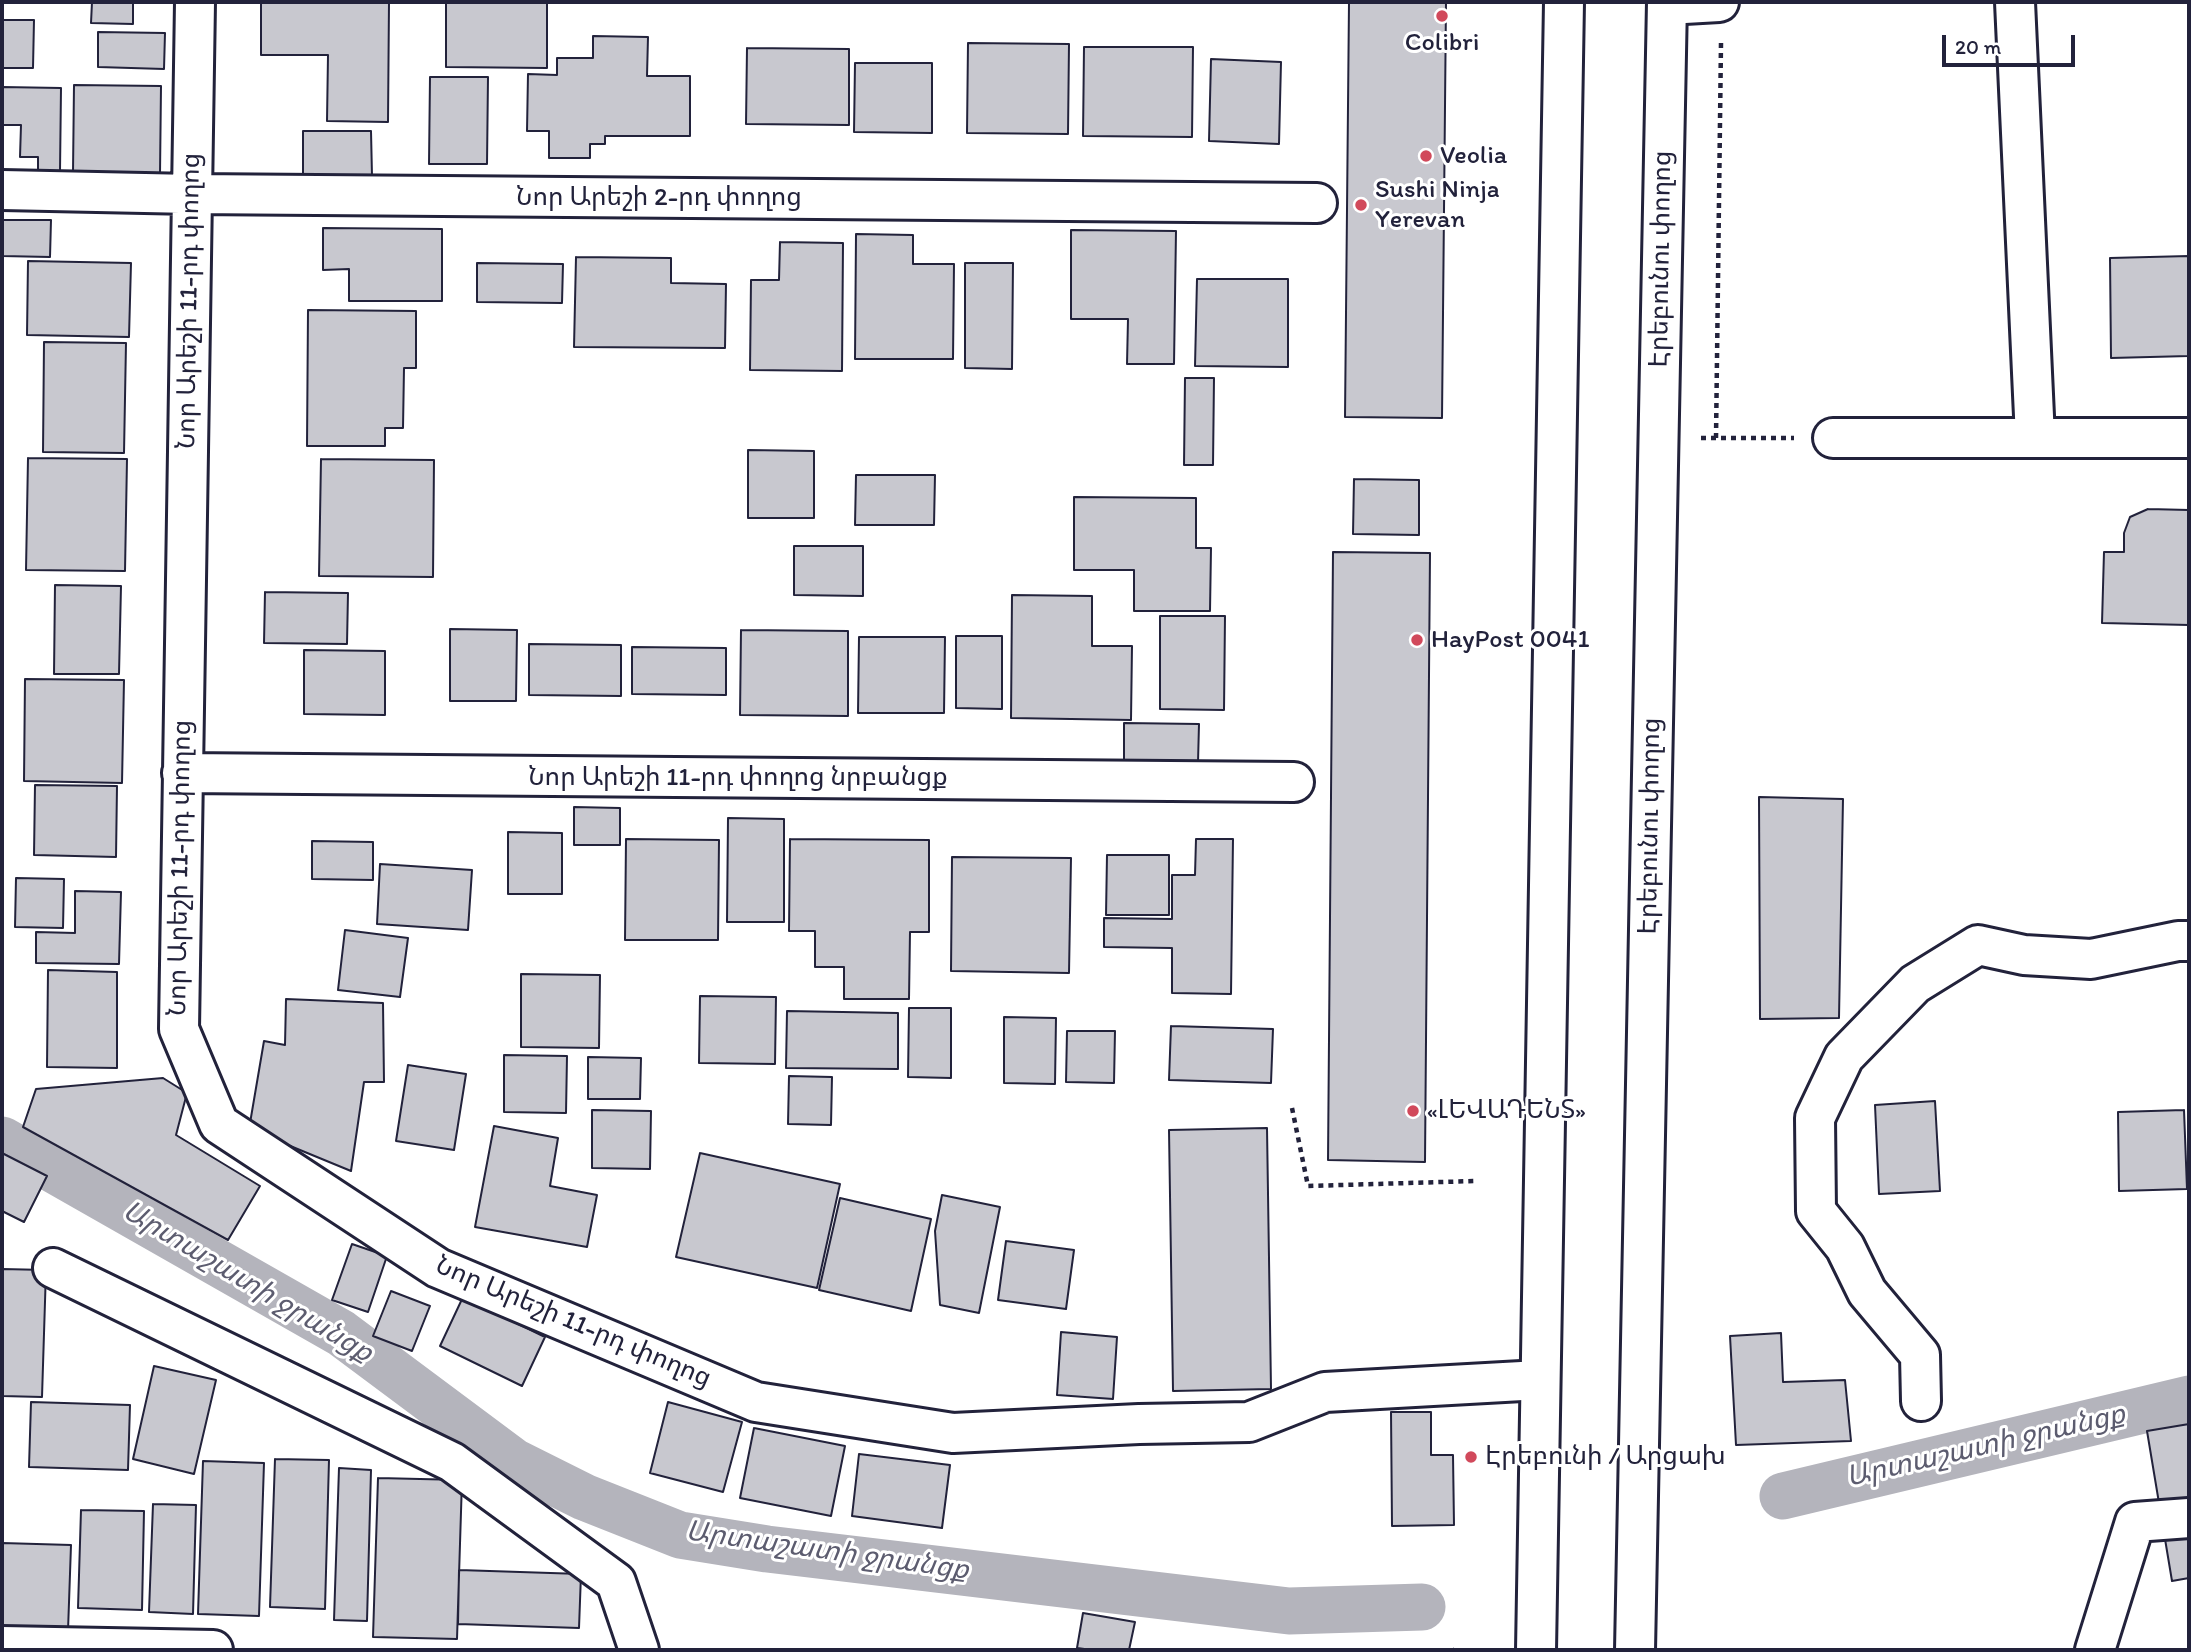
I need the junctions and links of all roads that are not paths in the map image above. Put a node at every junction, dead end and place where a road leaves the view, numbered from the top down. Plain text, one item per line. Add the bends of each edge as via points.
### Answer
1 (195, 2) edge
2 (1564, 2) edge
3 (1720, 2) edge
4 (2015, 2) edge
5 (1667, 3) edge
6 (2, 190) edge
7 (192, 194) junction
8 (1317, 203) dead end
9 (1833, 438) road end
10 (2035, 438) junction
11 (2189, 438) edge
12 (183, 773) junction
13 (1294, 782) dead end
14 (2189, 941) edge
15 (53, 1268) dead end
16 (1540, 1380) junction
17 (1921, 1401) dead end
18 (2189, 1518) edge
19 (2, 1646) edge
20 (213, 1650) edge
21 (639, 1650) edge
22 (1535, 1650) edge
23 (1635, 1650) edge
24 (2095, 1650) edge

1 - 7 street, Նոր Արեշի 11-րդ փողոց
2 - 16 street
3 - 5 street
4 - 10 street
5 - 23 street, Էրեբունու փողոց
6 - 7 street, Նոր Արեշի 2-րդ փողոց
7 - 8 street, Նոր Արեշի 2-րդ փողոց
7 - 12 street, Նոր Արեշի 11-րդ փողոց
9 - 10 street
10 - 11 street
12 - 13 street, Նոր Արեշի 11-րդ փողոց նրբանցք
12 - 16 street, Նոր Արեշի 11-րդ փողոց via 179,1029 219,1124 438,1268 756,1402 953,1433 1249,1422 1325,1392
14 - 17 street via 2091,959 2024,956 1978,945 1915,984 1844,1057 1815,1118 1816,1211 1845,1248 1867,1292 1920,1355
15 - 21 street via 452,1462 616,1582
16 - 22 street
18 - 24 street via 2135,1522
19 - 20 street

